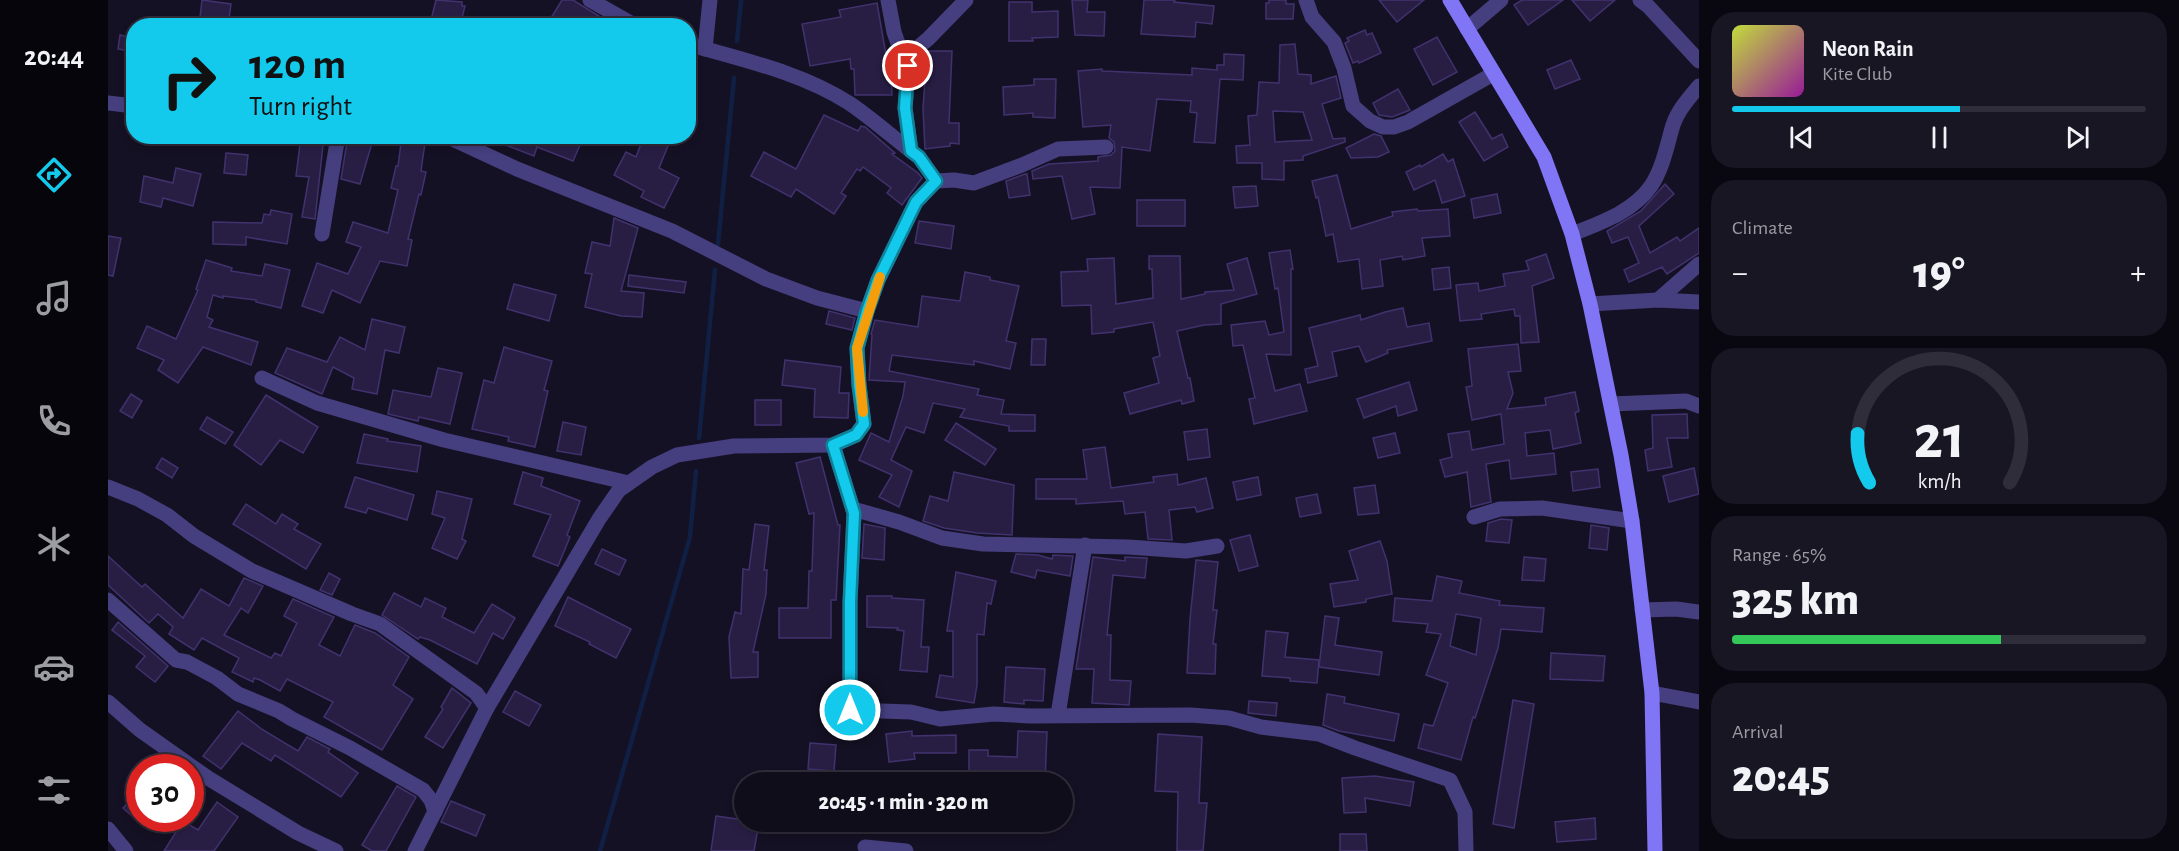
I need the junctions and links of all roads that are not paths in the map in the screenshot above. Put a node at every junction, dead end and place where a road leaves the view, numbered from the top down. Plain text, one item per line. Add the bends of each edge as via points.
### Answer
1 (710, 0) edge
2 (888, 0) edge
3 (966, 0) edge
4 (1306, 0) edge
5 (1450, 0) edge
6 (1501, 0) edge
7 (1640, 0) edge
8 (594, 1) edge
9 (623, 18) edge
10 (1467, 29) junction
11 (696, 47) edge
12 (705, 49) junction
13 (910, 54) junction
14 (1699, 62) edge
15 (1493, 74) junction
16 (1699, 86) edge
17 (108, 103) edge
18 (126, 105) edge
19 (337, 144) edge
20 (463, 144) edge
21 (1106, 147) dead end
22 (911, 151) junction
23 (936, 181) junction
24 (322, 234) dead end
25 (1572, 234) junction
26 (1699, 264) edge
27 (1658, 300) junction
28 (1699, 302) edge
29 (1590, 304) junction
30 (867, 311) junction
31 (262, 378) dead end
32 (1611, 404) junction
33 (1699, 406) edge
34 (833, 445) junction
35 (629, 483) junction
36 (108, 487) edge
37 (853, 509) junction
38 (1474, 517) dead end
39 (1632, 521) junction
40 (1085, 545) junction
41 (1217, 546) dead end
42 (108, 600) edge
43 (1642, 610) junction
44 (1699, 612) edge
45 (1652, 693) junction
46 (108, 702) edge
47 (1699, 702) edge
48 (487, 708) junction
49 (1058, 715) junction
50 (435, 812) junction
51 (108, 829) edge
52 (865, 847) dead end
53 (126, 851) edge
54 (336, 851) edge
55 (415, 851) edge
56 (906, 851) edge
57 (1466, 851) edge
58 (1655, 851) edge

1 - 12 street
2 - 13 street via 900,48
3 - 13 street
4 - 15 street via 1312,17 1334,42 1353,106 1383,127 1408,122
5 - 10 main road
6 - 10 street
7 - 14 street
8 - 9 street
10 - 15 main road
11 - 12 street
12 - 22 street via 763,64 810,83 848,103
13 - 22 street via 905,108
15 - 25 main road via 1544,157
16 - 25 street via 1682,106 1651,186 1620,214
17 - 18 street
19 - 24 street
20 - 30 street via 672,231 766,279
21 - 23 street via 1058,149 974,183
22 - 23 street
23 - 30 street via 916,202
25 - 29 main road
26 - 27 street
27 - 28 street
27 - 29 street
29 - 32 main road
30 - 34 street via 857,348 864,424 856,435
31 - 35 street via 317,403 444,440
32 - 33 street via 1686,401
32 - 39 main road
34 - 35 street via 734,446 677,455
34 - 37 street
35 - 48 street via 599,519
36 - 48 street via 167,515 252,571 380,624 476,693
37 - 40 street via 942,538 983,544
37 - 49 street via 850,710 911,712 940,719 994,714
38 - 39 street via 1500,509 1542,508
39 - 43 main road
40 - 41 street via 1186,551
40 - 49 street
42 - 50 street via 176,660 187,662 238,694 279,711 423,790
43 - 44 street
43 - 45 main road
45 - 47 street
45 - 58 main road
46 - 54 street via 208,778 298,833
48 - 50 street
49 - 57 street via 1191,715 1319,734 1450,780 1465,812
50 - 55 street
51 - 53 street
52 - 56 street

